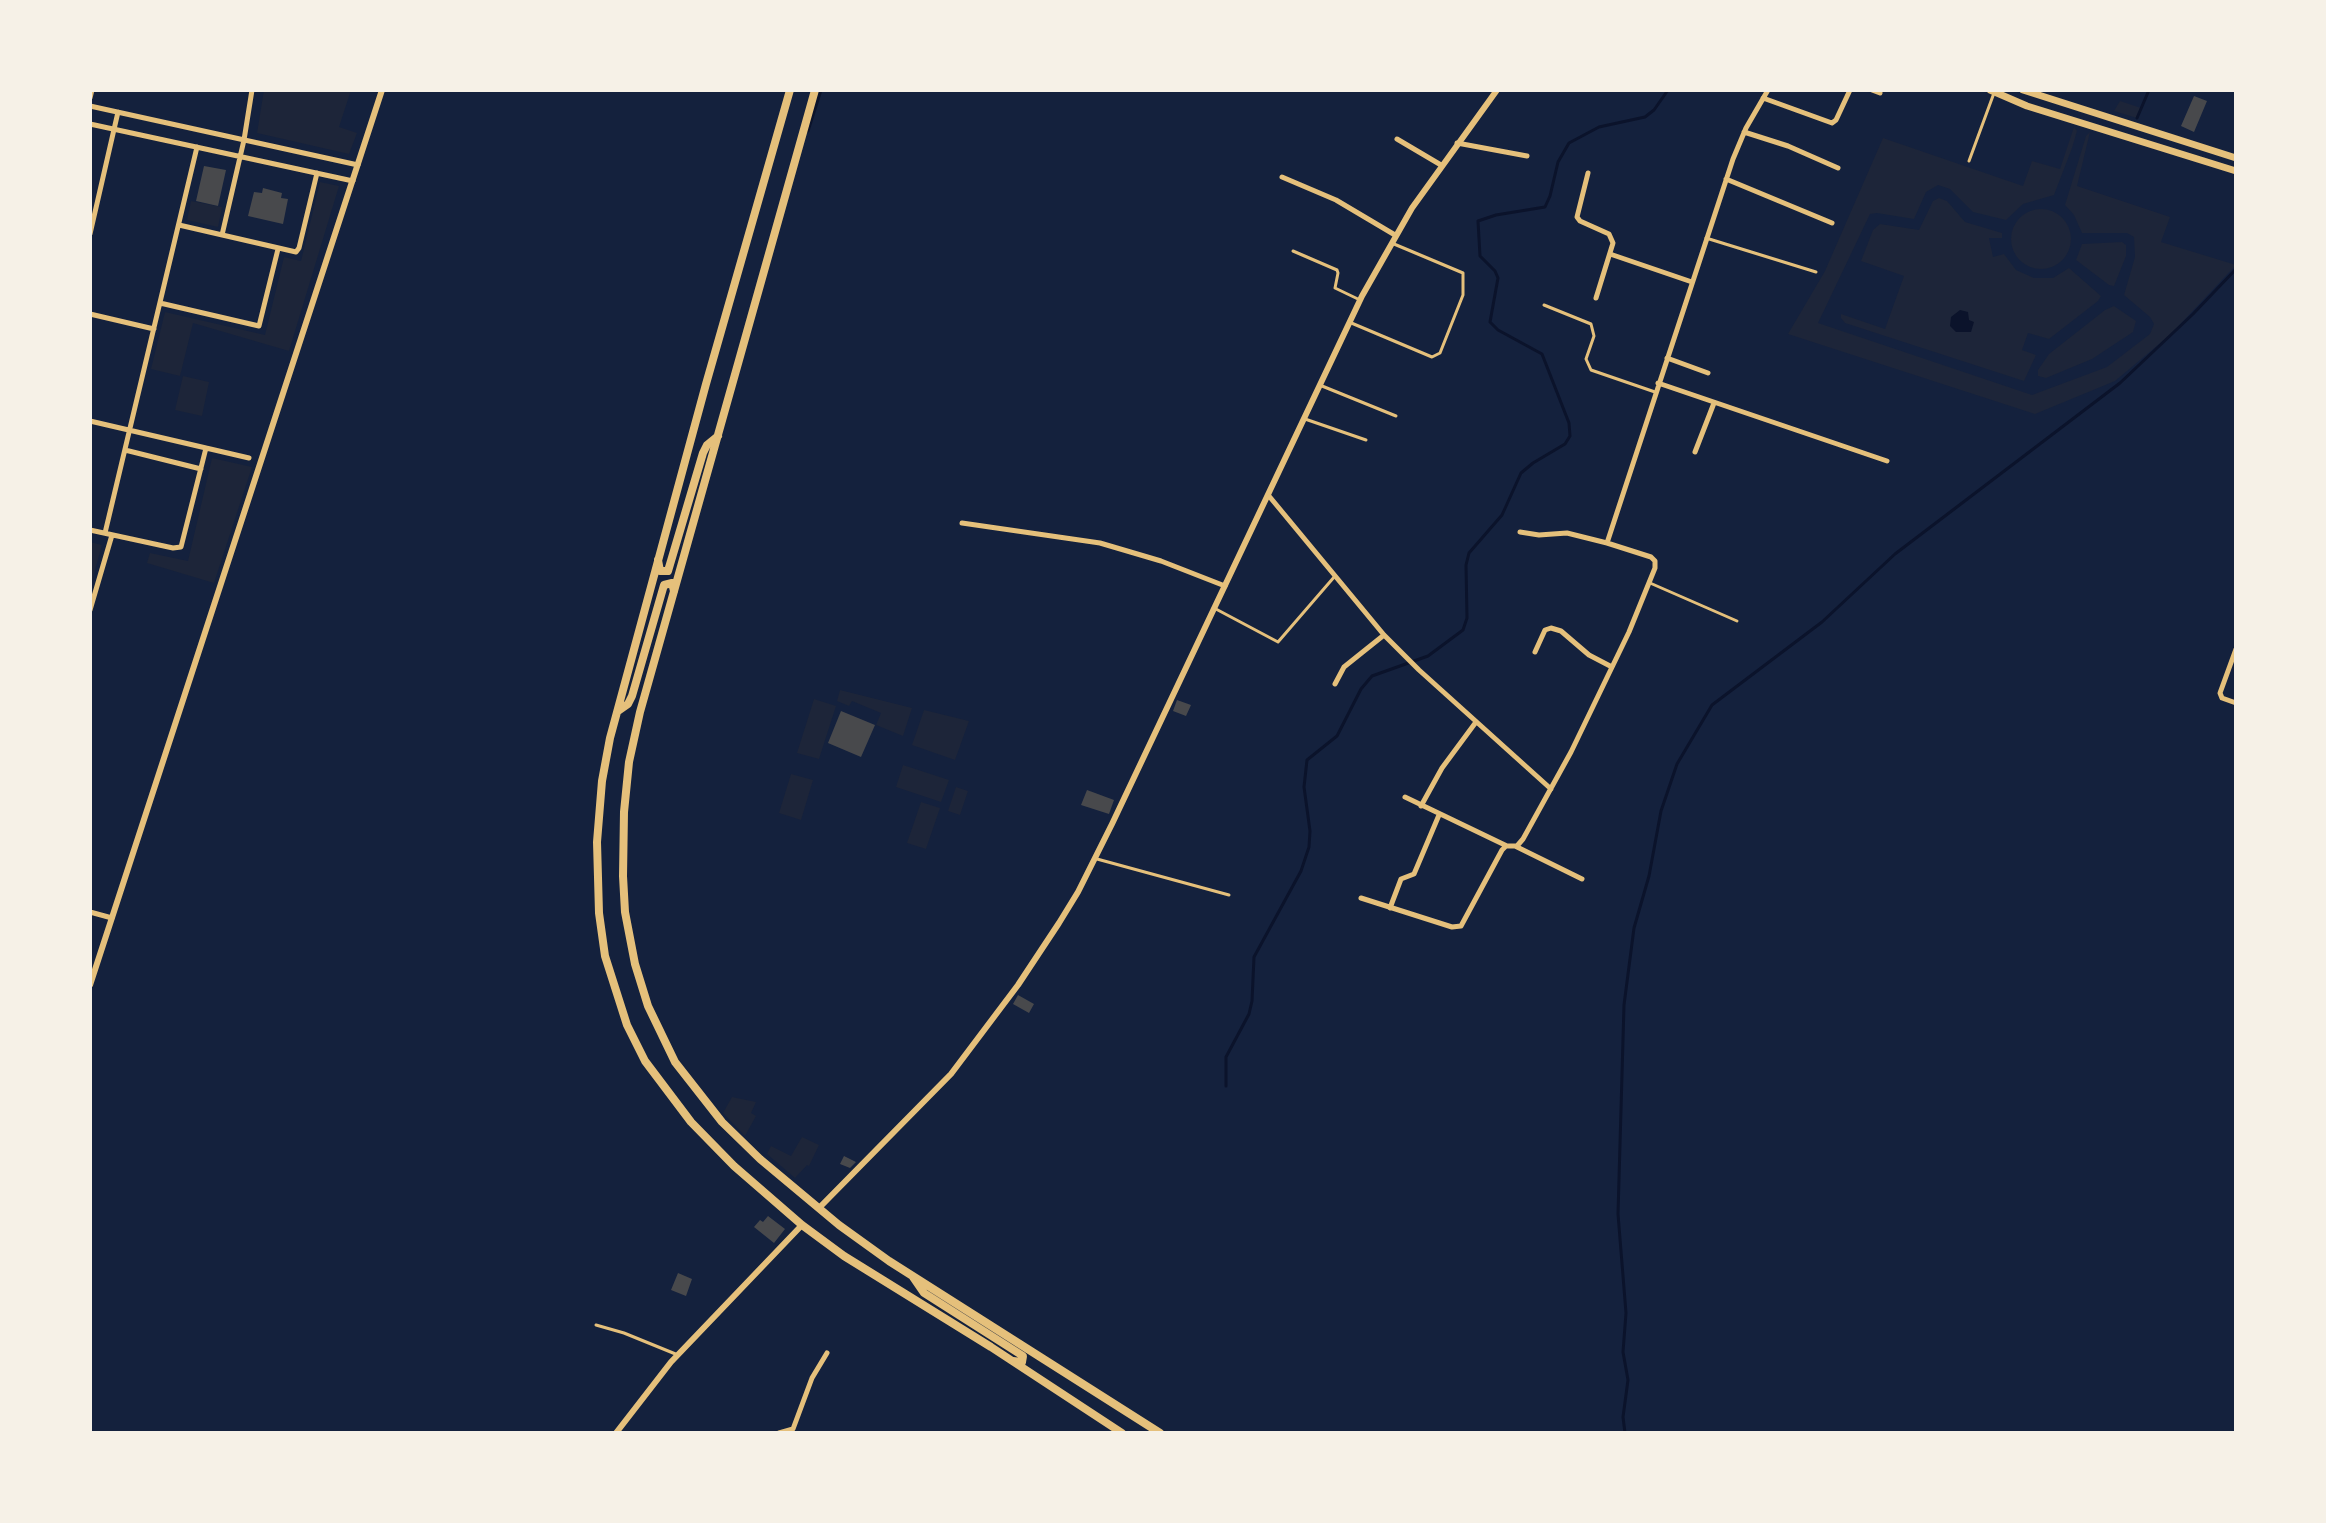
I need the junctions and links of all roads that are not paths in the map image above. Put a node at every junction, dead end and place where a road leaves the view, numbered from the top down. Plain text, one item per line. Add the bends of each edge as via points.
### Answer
1 (92, 90) edge
2 (252, 90) edge
3 (382, 90) edge
4 (790, 90) edge
5 (815, 90) edge
6 (1497, 90) edge
7 (1768, 90) edge
8 (1850, 90) edge
9 (1872, 90) edge
10 (2023, 90) edge
11 (1992, 91) edge
12 (1880, 93) dead end
13 (90, 98) edge
14 (1763, 98) junction
15 (90, 106) edge
16 (2087, 111) junction
17 (118, 112) junction
18 (90, 124) edge
19 (2084, 124) junction
20 (114, 129) junction
21 (1744, 132) junction
22 (1397, 139) dead end
23 (244, 140) junction
24 (1457, 143) junction
25 (197, 147) junction
26 (240, 156) junction
27 (1527, 156) dead end
28 (2236, 158) edge
29 (1969, 161) dead end
30 (358, 165) junction
31 (1441, 165) junction
32 (1838, 168) dead end
33 (2236, 171) edge
34 (317, 173) junction
35 (1588, 173) dead end
36 (1282, 177) dead end
37 (1726, 179) junction
38 (353, 181) junction
39 (92, 212) edge
40 (1832, 223) dead end
41 (179, 225) junction
42 (90, 234) edge
43 (222, 235) junction
44 (1706, 238) junction
45 (1393, 239) junction
46 (278, 249) junction
47 (1293, 251) dead end
48 (1610, 254) junction
49 (1816, 272) dead end
50 (1692, 282) junction
51 (1596, 298) dead end
52 (1360, 300) junction
53 (160, 303) junction
54 (1544, 305) dead end
55 (90, 314) edge
56 (1349, 322) junction
57 (154, 329) junction
58 (1667, 358) junction
59 (1708, 373) dead end
60 (1658, 383) junction
61 (1318, 385) junction
62 (1655, 392) junction
63 (1714, 403) junction
64 (1396, 416) dead end
65 (1304, 418) junction
66 (90, 421) edge
67 (130, 430) junction
68 (719, 436) junction
69 (1366, 440) dead end
70 (206, 448) junction
71 (125, 450) junction
72 (1695, 452) dead end
73 (249, 458) dead end
74 (1887, 461) dead end
75 (201, 469) junction
76 (1269, 496) junction
77 (962, 523) dead end
78 (90, 530) edge
79 (1520, 532) dead end
80 (108, 534) junction
81 (1607, 543) junction
82 (658, 560) junction
83 (1335, 576) junction
84 (1650, 583) junction
85 (1225, 586) junction
86 (673, 597) junction
87 (1214, 608) junction
88 (90, 610) edge
89 (1737, 621) dead end
90 (1384, 635) junction
91 (1535, 652) dead end
92 (2235, 652) edge
93 (1612, 667) junction
94 (1335, 684) dead end
95 (2236, 703) edge
96 (617, 712) junction
97 (1476, 722) junction
98 (1551, 789) junction
99 (1405, 797) dead end
100 (1421, 806) junction
101 (1439, 815) junction
102 (1507, 846) junction
103 (1515, 846) junction
104 (1095, 858) junction
105 (1582, 879) dead end
106 (1229, 895) dead end
107 (1361, 898) dead end
108 (1390, 908) junction
109 (90, 912) edge
110 (112, 918) junction
111 (90, 985) edge
112 (819, 1208) junction
113 (802, 1225) junction
114 (913, 1276) junction
115 (596, 1325) dead end
116 (827, 1353) dead end
117 (678, 1355) junction
118 (1012, 1361) junction
119 (616, 1433) edge
120 (779, 1433) edge
121 (1122, 1433) edge
122 (1160, 1433) edge

1 - 13 street
2 - 23 street
3 - 30 street
4 - 82 highway
5 - 68 highway
6 - 24 street
7 - 14 street
8 - 14 street via 1832,123
9 - 12 street
10 - 16 main road
11 - 19 main road
11 - 29 lane
14 - 21 street
15 - 17 street
16 - 19 main road
16 - 28 main road
17 - 20 street
17 - 23 street
18 - 20 street
19 - 33 main road
20 - 25 street
20 - 39 street
21 - 32 street
21 - 37 street
22 - 31 street
23 - 26 street
23 - 30 street
24 - 27 street
24 - 31 street
25 - 26 street
25 - 41 street
26 - 34 street
26 - 43 street
30 - 38 street
31 - 45 street
34 - 38 street
34 - 46 street via 298,250
35 - 48 street via 1577,217 1611,236
36 - 45 street via 1336,200
37 - 40 street
37 - 44 street
38 - 110 street
39 - 42 street
41 - 43 street
41 - 53 street
43 - 46 street
44 - 49 lane
44 - 50 street
45 - 52 street
45 - 56 lane via 1461,271 1463,295 1440,353 1435,358
46 - 53 street via 259,326
47 - 52 lane via 1337,270 1335,288
48 - 50 street
48 - 51 street
50 - 58 street
52 - 56 street
53 - 57 street
54 - 62 lane via 1591,324 1594,336 1586,359 1591,370
55 - 57 street
56 - 61 street
57 - 67 street
58 - 59 street
58 - 60 street
60 - 62 street
60 - 63 street
61 - 64 lane
61 - 65 street
62 - 81 street
63 - 72 street
63 - 74 street
65 - 69 lane
65 - 76 street
66 - 67 street
67 - 70 street
67 - 71 street
68 - 82 highway via 703,453 668,571 660,571
68 - 86 highway
70 - 73 street
70 - 75 street
71 - 75 street
71 - 80 street
75 - 80 street via 181,547
76 - 83 street
76 - 85 street
77 - 85 street via 1100,543
78 - 80 street
79 - 81 street via 1567,533
80 - 88 street
81 - 84 street via 1653,558
82 - 96 highway
83 - 87 lane via 1278,642
83 - 90 street
84 - 89 lane
84 - 93 street
85 - 87 street
86 - 96 highway via 673,584 666,583 630,700
86 - 112 highway via 640,712 626,786 623,888 628,936 658,1031 685,1077 740,1140
87 - 104 street
90 - 94 street via 1344,667
90 - 97 street
91 - 93 street via 1551,628
92 - 95 street via 2220,693
93 - 98 street
96 - 113 highway via 601,791 597,874 603,945 622,1012 645,1061 691,1122
97 - 98 street
97 - 100 street
98 - 103 street
99 - 100 street
100 - 101 street
101 - 102 street
101 - 108 street via 1414,874 1401,879
102 - 103 street
102 - 108 street via 1459,927
103 - 105 street
104 - 106 lane
104 - 112 street via 1031,968 959,1065
107 - 108 street
109 - 110 street
110 - 111 street
112 - 114 highway
113 - 117 street
113 - 118 highway
114 - 118 highway via 924,1293 1023,1356 1022,1362
114 - 122 highway
115 - 117 lane
116 - 120 street via 793,1429
117 - 119 street
118 - 121 highway

